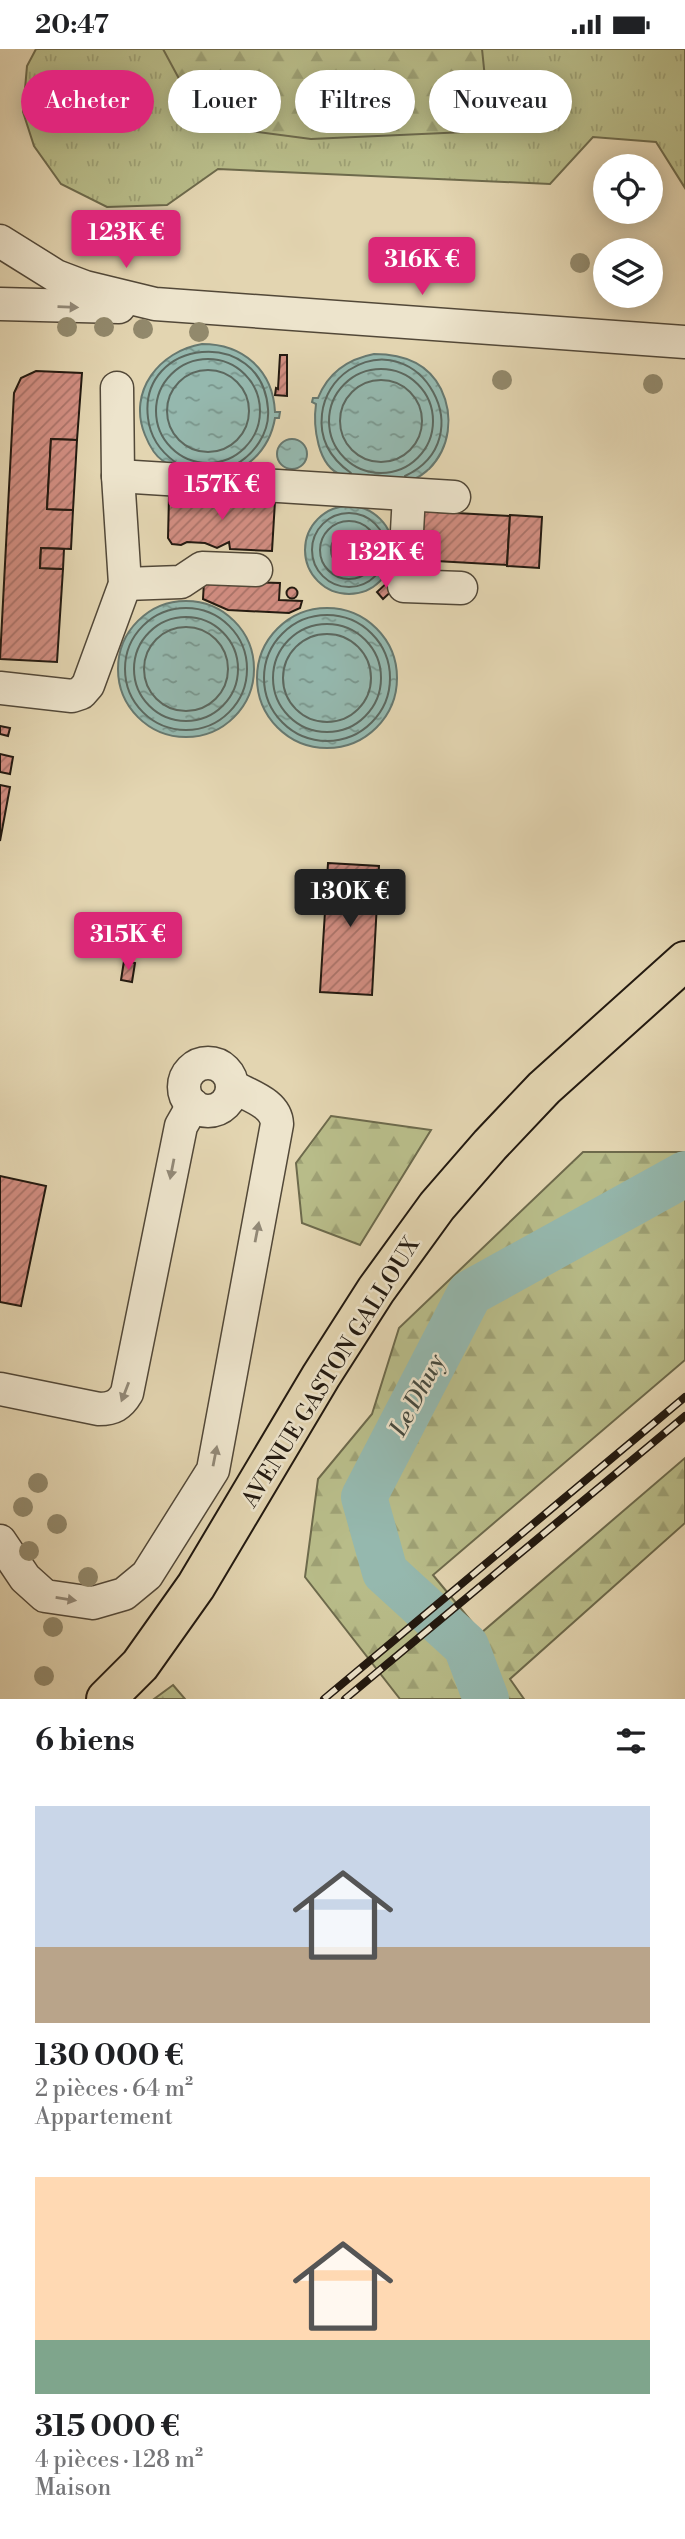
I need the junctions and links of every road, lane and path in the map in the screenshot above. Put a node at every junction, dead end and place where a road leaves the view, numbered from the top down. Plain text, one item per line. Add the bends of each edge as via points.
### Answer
1 (0, 241) edge
2 (0, 304) edge
3 (155, 304) junction
4 (685, 342) edge
5 (117, 388) dead end
6 (118, 476) junction
7 (410, 495) junction
8 (454, 497) dead end
9 (257, 570) dead end
10 (125, 584) junction
11 (461, 588) dead end
12 (0, 688) edge
13 (685, 961) edge
14 (0, 1389) edge
15 (0, 1541) edge
16 (173, 1620) junction
17 (78, 1699) edge
18 (106, 1699) edge

1 - 3 street via 57,276
2 -> 3 street via 108,309
3 - 4 street
5 - 6 street
6 - 7 street
6 - 10 street
7 - 8 street
7 - 11 street via 404,586
9 - 10 street via 202,568 181,582
10 - 12 street via 89,685 81,693 72,696
13 - 16 main road, AVENUE GASTON GALLOUX via 544,1088 438,1206 376,1290
15 -> 14 street via 25,1578 45,1596 93,1603 124,1594 147,1575 213,1470 277,1125 271,1108 232,1086 227,1101 215,1110 193,1105 181,1126 122,1402 99,1409
16 - 17 main road, AVENUE GASTON GALLOUX
16 - 18 main road, AVENUE GASTON GALLOUX via 140,1665

